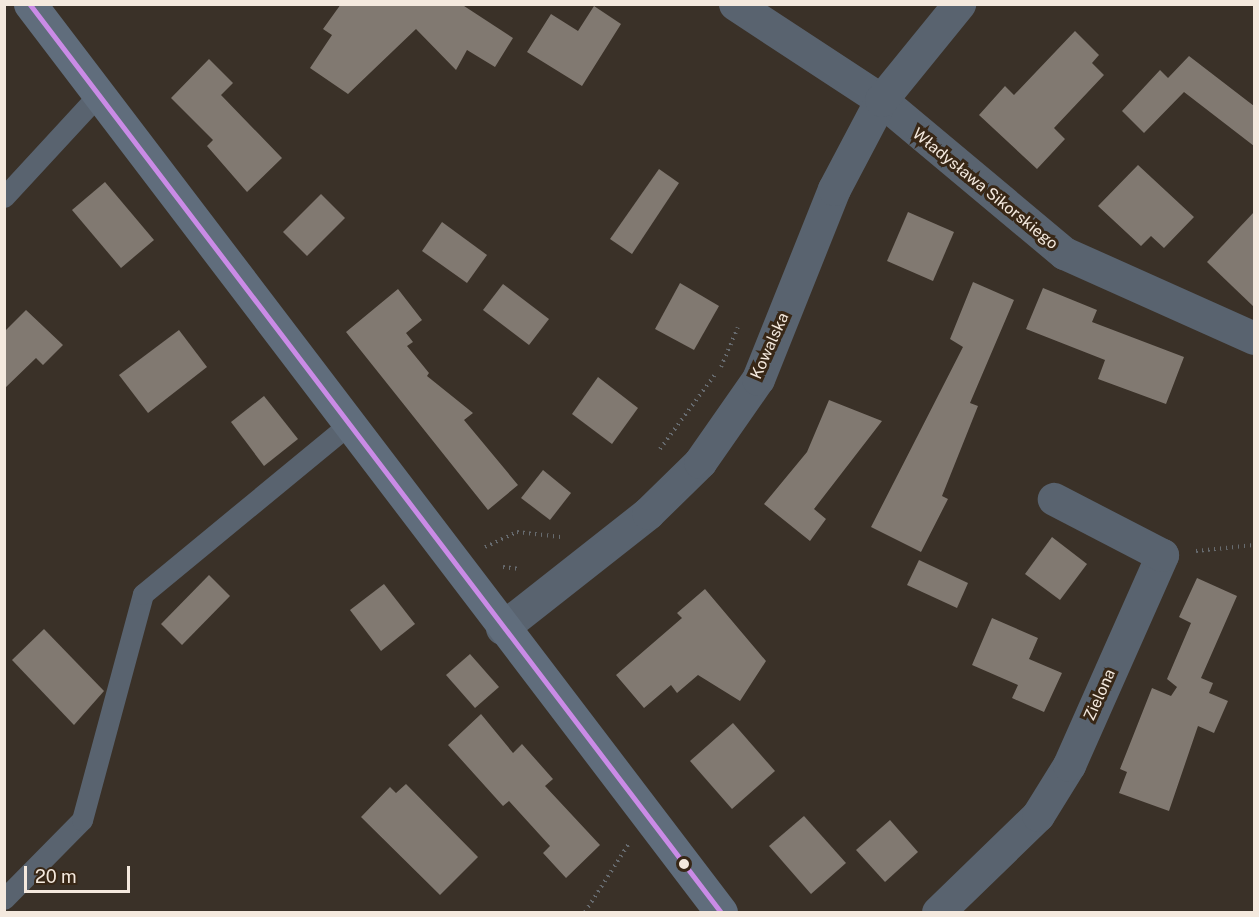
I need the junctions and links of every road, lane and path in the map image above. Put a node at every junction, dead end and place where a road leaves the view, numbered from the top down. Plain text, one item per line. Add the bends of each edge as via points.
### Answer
1 (30, 4) edge
2 (735, 4) edge
3 (959, 4) edge
4 (98, 95) junction
5 (881, 100) junction
6 (4, 197) edge
7 (740, 323) dead end
8 (1254, 338) edge
9 (348, 425) junction
10 (654, 458) dead end
11 (1054, 499) dead end
12 (574, 538) dead end
13 (1254, 545) edge
14 (477, 550) dead end
15 (1162, 555) junction
16 (502, 628) junction
17 (631, 839) dead end
18 (4, 899) edge
19 (585, 912) edge
20 (721, 912) edge
21 (938, 912) edge

1 - 4 main road
2 - 5 street, Władysława Sikorskiego
3 - 5 street, Kowalska
4 - 6 lane
4 - 9 main road
5 - 8 street, Władysława Sikorskiego via 1064,253
5 - 16 street, Kowalska via 834,189 758,379 700,462 648,513
7 - 10 path via 721,366
9 - 16 main road
9 - 18 lane via 143,594 82,820
11 - 15 street
12 - 14 path via 517,532
13 - 15 path
15 - 21 street, Zielona via 1069,765 1038,815
16 - 20 main road
17 - 19 path

